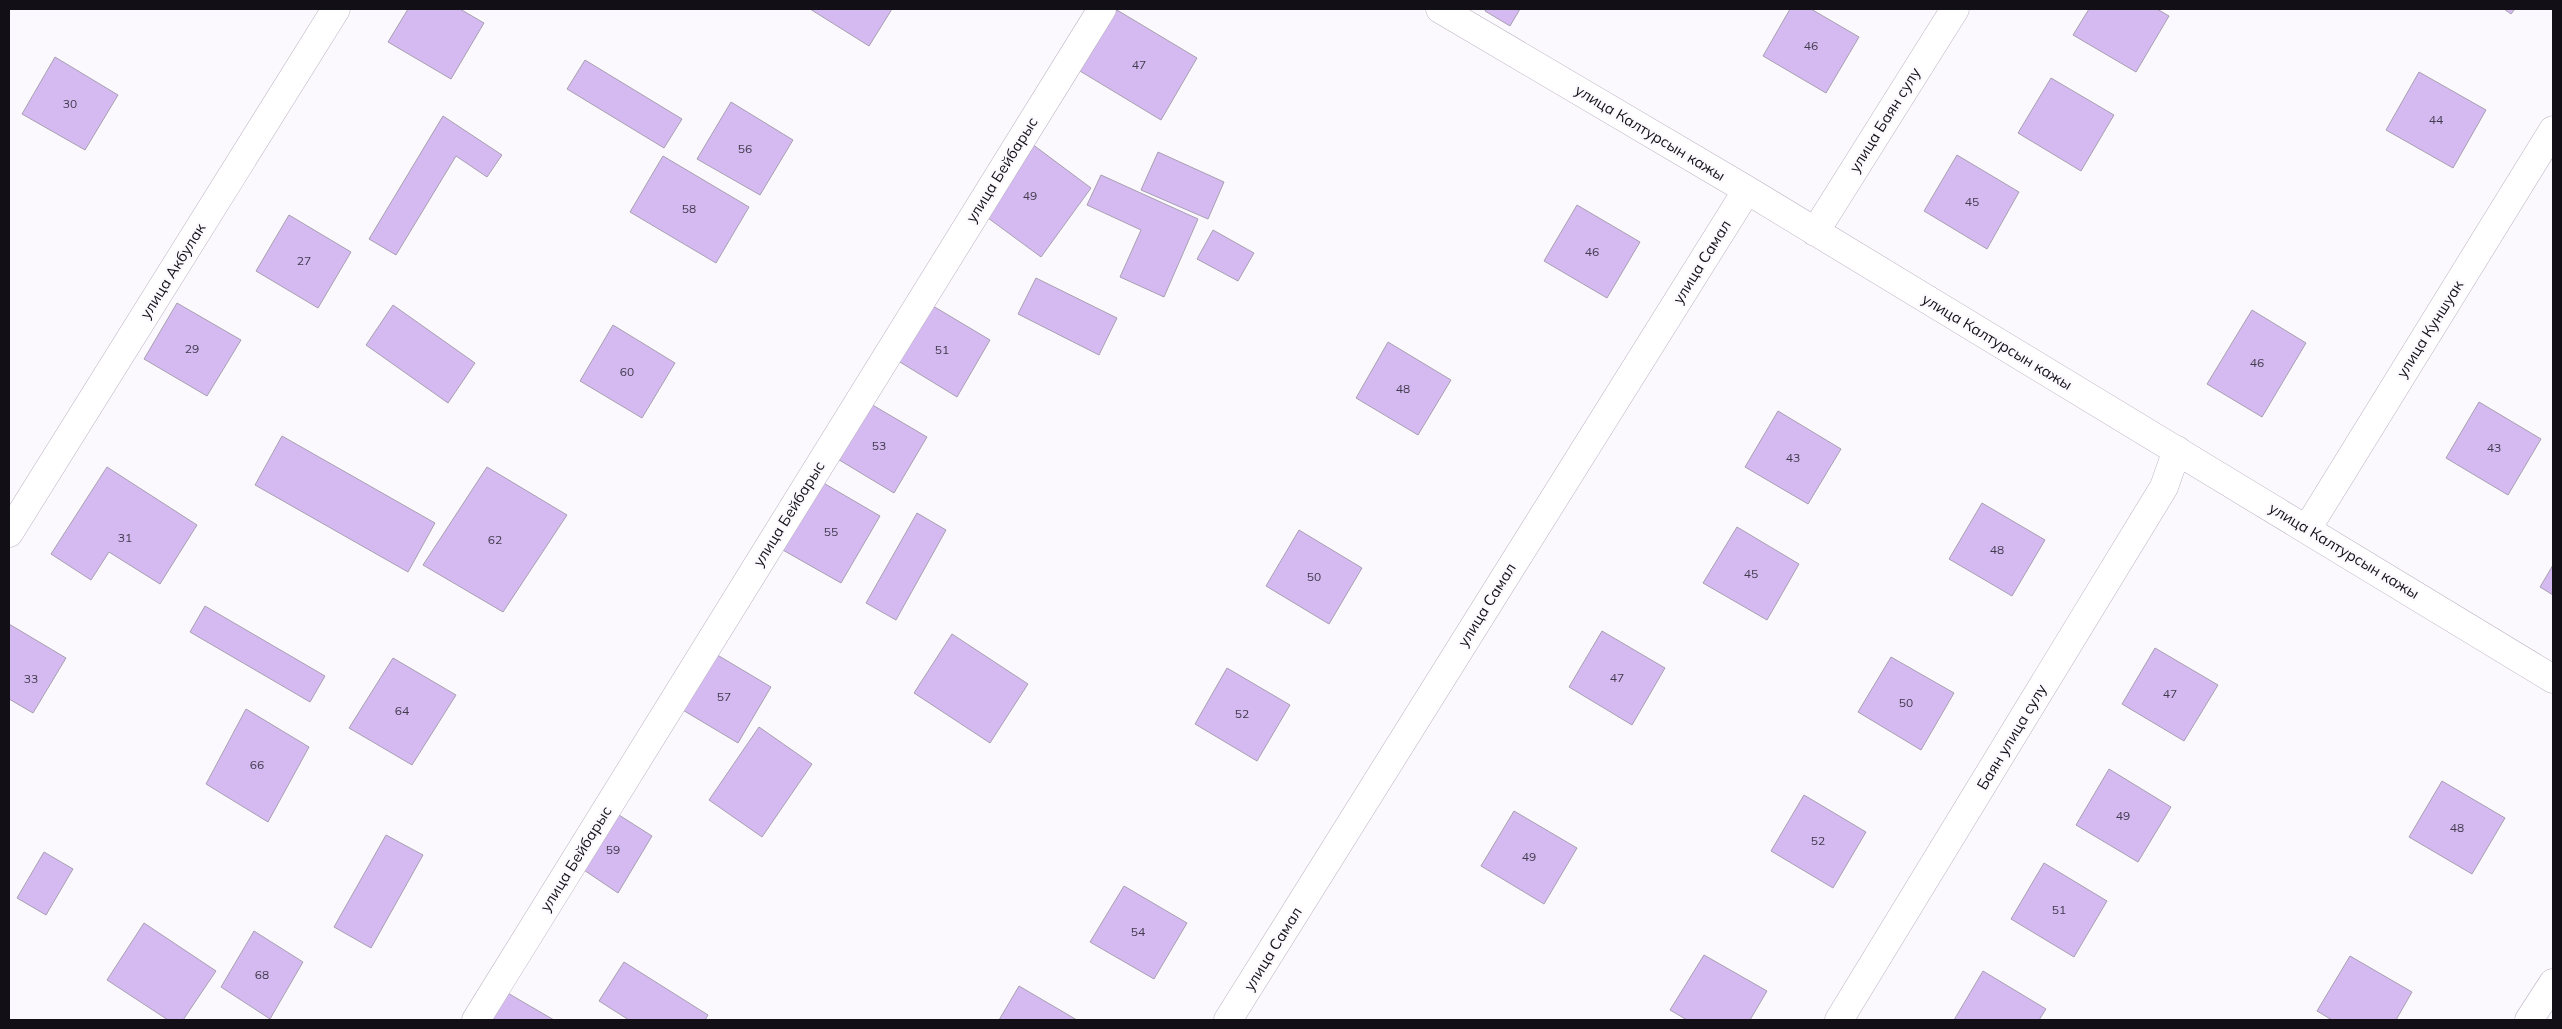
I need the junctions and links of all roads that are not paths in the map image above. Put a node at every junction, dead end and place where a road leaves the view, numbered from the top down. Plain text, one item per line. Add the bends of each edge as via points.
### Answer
1 (336, 9) edge
2 (1102, 9) edge
3 (1440, 9) edge
4 (1955, 9) edge
5 (2553, 130) edge
6 (1747, 190) junction
7 (1815, 232) junction
8 (2177, 450) junction
9 (2307, 529) junction
10 (9, 533) edge
11 (2553, 679) edge
12 (2553, 983) edge
13 (476, 1020) edge
14 (1228, 1020) edge
15 (1839, 1020) edge
16 (2530, 1020) edge

1 - 10 street, улица Акбулак
2 - 13 street, улица Бейбарыс
3 - 6 street, улица Калтурсын кажы
4 - 7 street, улица Баян сулу
5 - 9 street, улица Куншуак
6 - 7 street, улица Калтурсын кажы
6 - 14 street, улица Самал
7 - 8 street, улица Калтурсын кажы
8 - 9 street, улица Калтурсын кажы
8 - 15 street, Баян улица сулу via 2164,487
9 - 11 street, улица Калтурсын кажы
12 - 16 street

